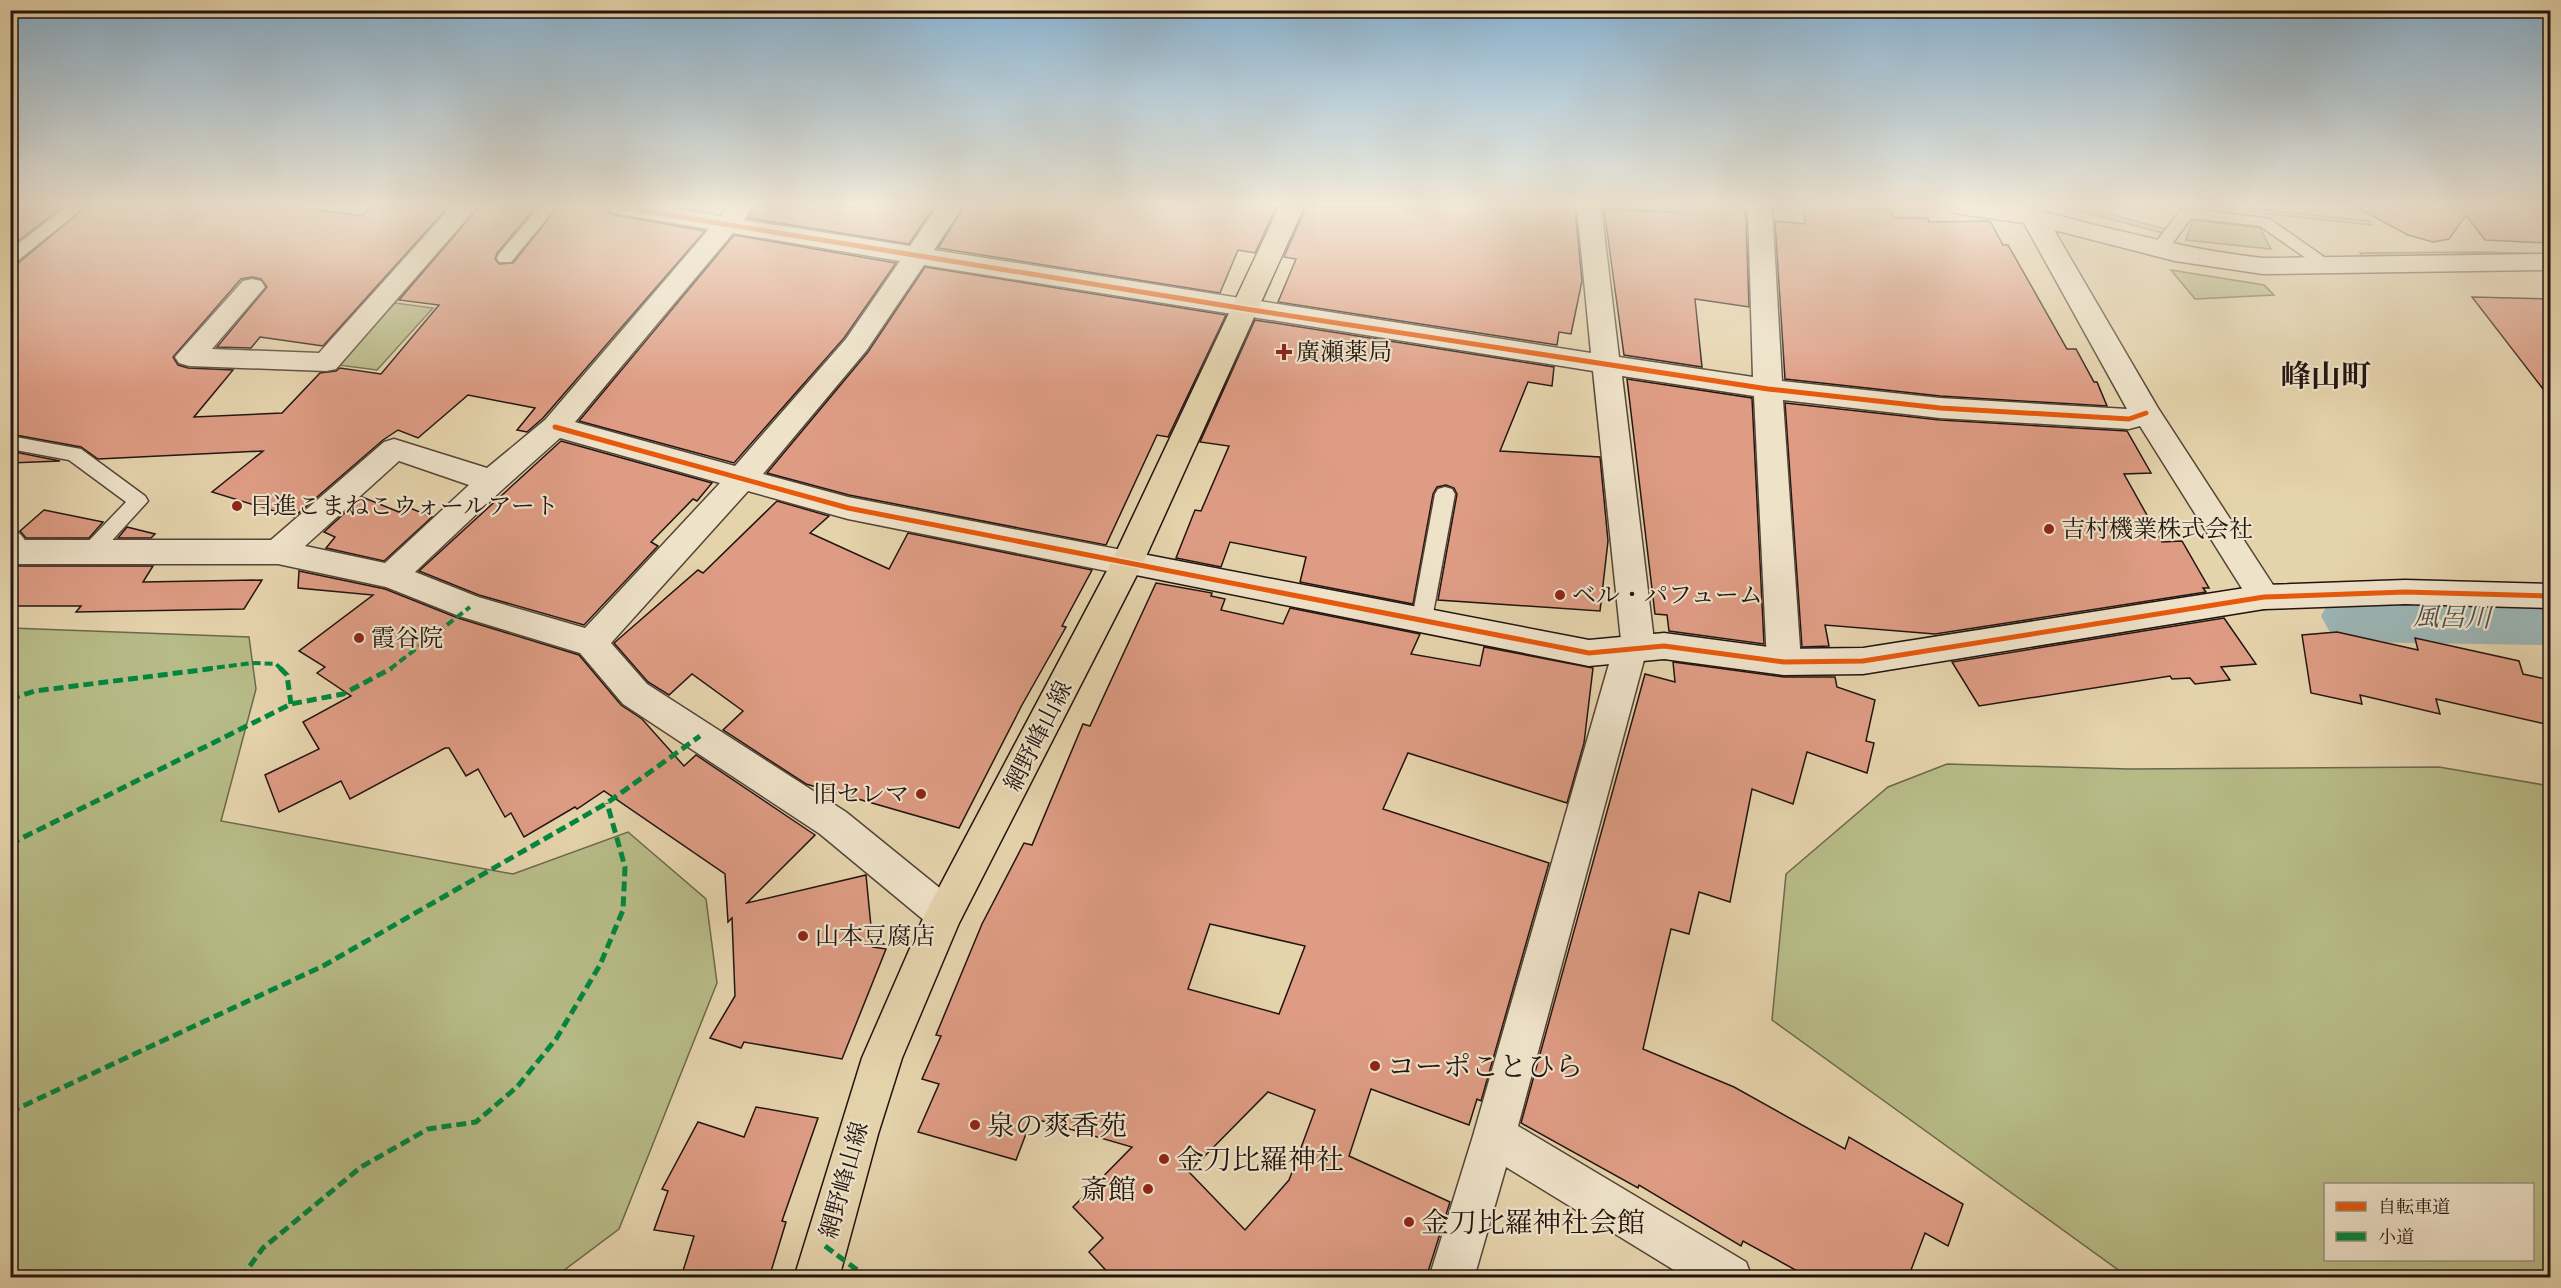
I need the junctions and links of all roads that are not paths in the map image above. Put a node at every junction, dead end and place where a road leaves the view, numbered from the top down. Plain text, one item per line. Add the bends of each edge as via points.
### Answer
1 (411, 267) edge
2 (691, 267) edge
3 (910, 267) edge
4 (987, 267) edge
5 (1265, 267) edge
6 (1596, 267) edge
7 (1763, 267) edge
8 (2062, 267) edge
9 (252, 287) dead end
10 (1246, 309) junction
11 (1608, 365) junction
12 (1768, 389) junction
13 (2146, 413) junction
14 (555, 427) junction
15 (10, 442) edge
16 (741, 479) junction
17 (492, 481) junction
18 (1445, 494) dead end
19 (14, 546) edge
20 (89, 552) junction
21 (278, 552) junction
22 (1131, 554) junction
23 (391, 576) junction
24 (2550, 596) edge
25 (2264, 597) junction
26 (1422, 620) junction
27 (591, 643) junction
28 (1634, 649) junction
29 (1784, 662) junction
30 (944, 914) junction
31 (1494, 1137) junction
32 (816, 1278) edge
33 (1451, 1278) edge
34 (1730, 1278) edge

1 - 9 street via 326,362 189,357
2 - 14 street
3 - 16 street via 856,345
4 - 10 street
5 - 10 main road, 網野峰山線
6 - 11 street
7 - 12 street
8 - 13 street
10 - 11 street
10 - 22 main road, 網野峰山線
11 - 12 street
11 - 28 street
12 - 13 street via 1940,408 2129,419
12 - 29 street
13 - 25 street
14 - 16 street
14 - 17 street
15 - 20 lane via 74,454 138,501
16 - 22 street via 848,508
16 - 27 street
17 - 21 street via 394,449
17 - 23 street
18 - 26 lane
19 - 20 street
20 - 21 street
21 - 23 street
22 - 26 street
22 - 30 main road, 網野峰山線
23 - 27 street via 470,607
24 - 25 street via 2404,592
25 - 29 street via 1863,661
26 - 28 street via 1589,652
27 - 30 street via 635,694 833,823
28 - 29 street via 1664,646
28 - 31 street
30 - 32 main road, 網野峰山線 via 882,1058
31 - 33 street
31 - 34 street

